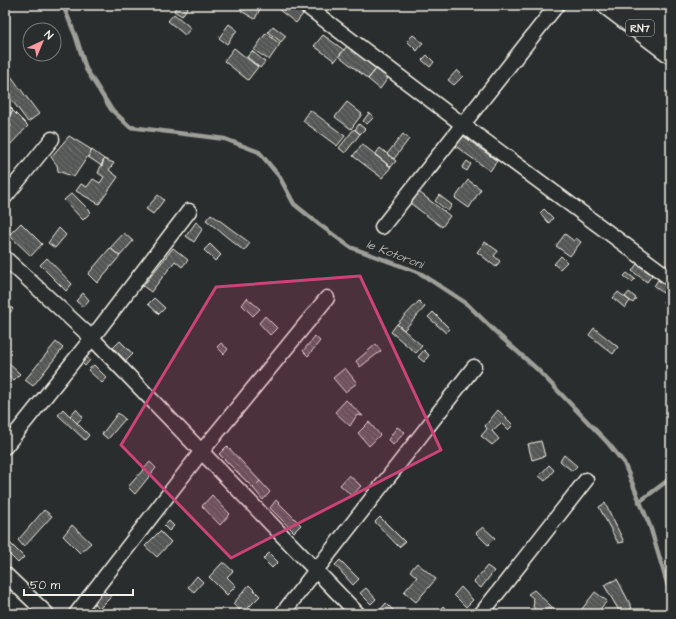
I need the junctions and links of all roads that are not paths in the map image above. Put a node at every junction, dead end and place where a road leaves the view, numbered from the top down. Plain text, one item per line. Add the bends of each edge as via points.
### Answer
1 (305, 5) edge
2 (557, 5) edge
3 (609, 5) edge
4 (641, 5) edge
5 (671, 28) edge
6 (671, 52) edge
7 (462, 124) junction
8 (52, 139) dead end
9 (5, 197) edge
10 (189, 211) dead end
11 (382, 227) dead end
12 (5, 258) edge
13 (671, 279) edge
14 (327, 298) dead end
15 (92, 338) junction
16 (474, 367) dead end
17 (5, 447) edge
18 (202, 451) junction
19 (586, 480) dead end
20 (317, 571) junction
21 (5, 574) edge
22 (47, 614) edge
23 (76, 614) edge
24 (282, 614) edge
25 (358, 614) edge
26 (481, 614) edge

1 - 7 street
2 - 7 street
3 - 6 highway, RN7
4 - 5 highway, RN7
7 - 11 street
7 - 13 street
8 - 9 street
10 - 15 street
12 - 15 street
14 - 18 street
15 - 17 street
15 - 18 street
16 - 20 street
18 - 20 street
18 - 23 street
19 - 26 street
20 - 24 street
20 - 25 street
21 - 22 street

